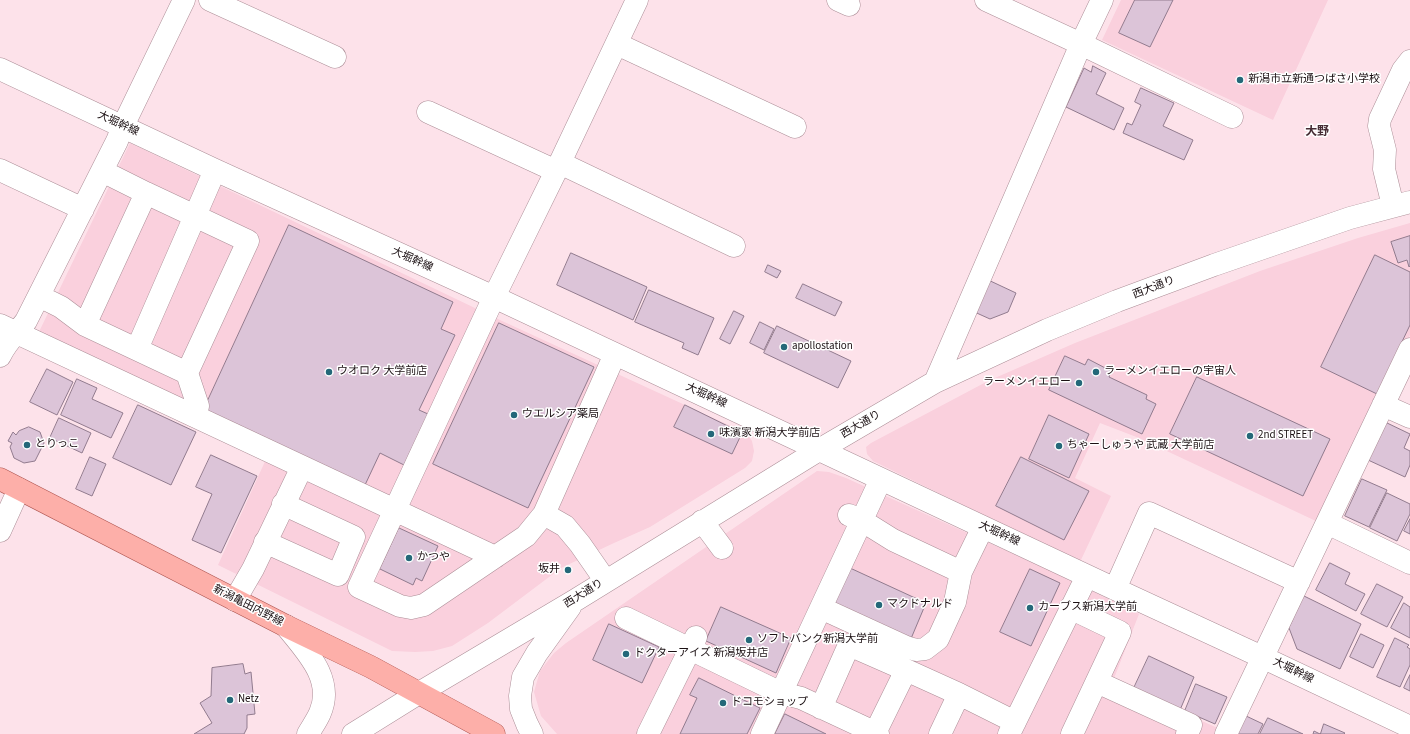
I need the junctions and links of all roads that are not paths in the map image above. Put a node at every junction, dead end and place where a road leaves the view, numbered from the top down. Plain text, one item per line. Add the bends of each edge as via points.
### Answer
1 (184, 0) edge
2 (210, 0) edge
3 (638, 0) edge
4 (986, 0) edge
5 (1102, 0) edge
6 (617, 44) junction
7 (1081, 44) junction
8 (335, 57) dead end
9 (1410, 61) edge
10 (0, 69) edge
11 (428, 112) dead end
12 (1232, 117) dead end
13 (122, 126) junction
14 (795, 127) dead end
15 (558, 167) junction
16 (0, 170) edge
17 (215, 170) junction
18 (102, 171) junction
19 (146, 194) junction
20 (1402, 204) edge
21 (83, 209) junction
22 (196, 217) junction
23 (734, 246) dead end
24 (39, 296) junction
25 (494, 297) junction
26 (85, 325) junction
27 (9, 329) edge
28 (137, 349) junction
29 (1410, 349) edge
30 (616, 354) junction
31 (0, 356) edge
32 (187, 373) junction
33 (935, 382) junction
34 (1383, 404) junction
35 (195, 416) junction
36 (1410, 417) edge
37 (819, 450) junction
38 (302, 467) junction
39 (881, 479) junction
40 (9, 484) edge
41 (283, 504) junction
42 (394, 510) junction
43 (544, 514) junction
44 (855, 518) junction
45 (702, 521) junction
46 (1327, 523) junction
47 (983, 527) junction
48 (0, 531) edge
49 (265, 542) junction
50 (722, 548) dead end
51 (495, 557) junction
52 (345, 558) junction
53 (1410, 563) edge
54 (367, 569) junction
55 (961, 572) junction
56 (1087, 576) junction
57 (605, 580) junction
58 (1299, 582) junction
59 (1114, 589) junction
60 (235, 600) junction
61 (574, 601) junction
62 (818, 603) junction
63 (1070, 608) junction
64 (626, 618) dead end
65 (286, 626) junction
66 (692, 643) junction
67 (1262, 657) junction
68 (906, 670) junction
69 (1097, 682) junction
70 (419, 693) junction
71 (781, 693) junction
72 (959, 694) junction
73 (821, 708) junction
74 (1410, 727) edge
75 (1012, 728) edge
76 (877, 733) edge
77 (308, 734) edge
78 (353, 734) edge
79 (494, 734) edge
80 (532, 734) edge
81 (648, 734) edge
82 (762, 734) edge
83 (940, 734) edge
84 (1072, 734) edge
85 (1187, 734) edge
86 (1226, 734) edge

1 - 13 street
2 - 8 street
3 - 6 street
4 - 7 street
5 - 7 street
6 - 14 street
6 - 15 street
7 - 12 street
7 - 33 street
9 - 20 street via 1403,70 1379,126 1385,150 1384,169
10 - 13 street, 大堀幹線
11 - 15 street
13 - 17 street, 大堀幹線
13 - 18 street
15 - 23 street
15 - 25 street
16 - 21 street
17 - 22 street
17 - 25 street, 大堀幹線
18 - 19 street
18 - 21 street
19 - 22 street
19 - 26 street
20 - 33 street, 西大通り via 1350,218 1117,301
21 - 24 street
22 - 28 street
22 - 32 street via 248,241
24 - 26 street via 61,307
24 - 27 street via 26,321
25 - 30 street, 大堀幹線
25 - 42 street
26 - 28 street
27 - 31 street
27 - 35 street
28 - 32 street
29 - 34 street
30 - 37 street, 大堀幹線
30 - 43 street
32 - 35 street via 198,406
33 - 37 street, 西大通り
34 - 36 street
34 - 46 street
35 - 38 street
37 - 39 street, 大堀幹線
37 - 45 street, 西大通り
38 - 41 street
38 - 42 street
39 - 44 street
39 - 47 street, 大堀幹線
40 - 48 street
40 - 60 main road, 新潟亀田内野線
41 - 49 street
41 - 52 street via 354,537
42 - 51 street
42 - 54 street
43 - 51 street via 526,536
43 - 57 street via 565,526
44 - 55 street via 893,540
44 - 62 street
45 - 50 street
45 - 57 street, 西大通り
46 - 53 street
46 - 58 street
47 - 55 street
47 - 56 street, 大堀幹線 via 1014,551
49 - 52 street via 338,575
49 - 60 street
51 - 54 street via 424,605 411,608 400,606 359,587
52 - 54 street
55 - 62 street via 955,602 938,639 925,649 906,647
56 - 59 street, 大堀幹線
56 - 63 street
57 - 61 street, 西大通り
58 - 59 street via 1148,513
58 - 67 street
59 - 67 street, 大堀幹線
60 - 65 main road, 新潟亀田内野線
61 - 70 street, 西大通り
61 - 80 street via 523,677 521,709
62 - 71 street via 800,635
63 - 69 street via 1120,632
63 - 75 street
64 - 66 street
65 - 70 main road, 新潟亀田内野線
65 - 77 street via 311,658 321,676 324,693 321,712
66 - 71 street
66 - 81 street
67 - 74 street, 大堀幹線
67 - 86 street
68 - 72 street
68 - 73 street via 849,645
68 - 76 street
69 - 84 street
69 - 85 street via 1191,725
70 - 78 street, 西大通り
70 - 79 main road, 新潟亀田内野線
71 - 73 street via 801,698
71 - 82 street
72 - 75 street
72 - 83 street
73 - 76 street

